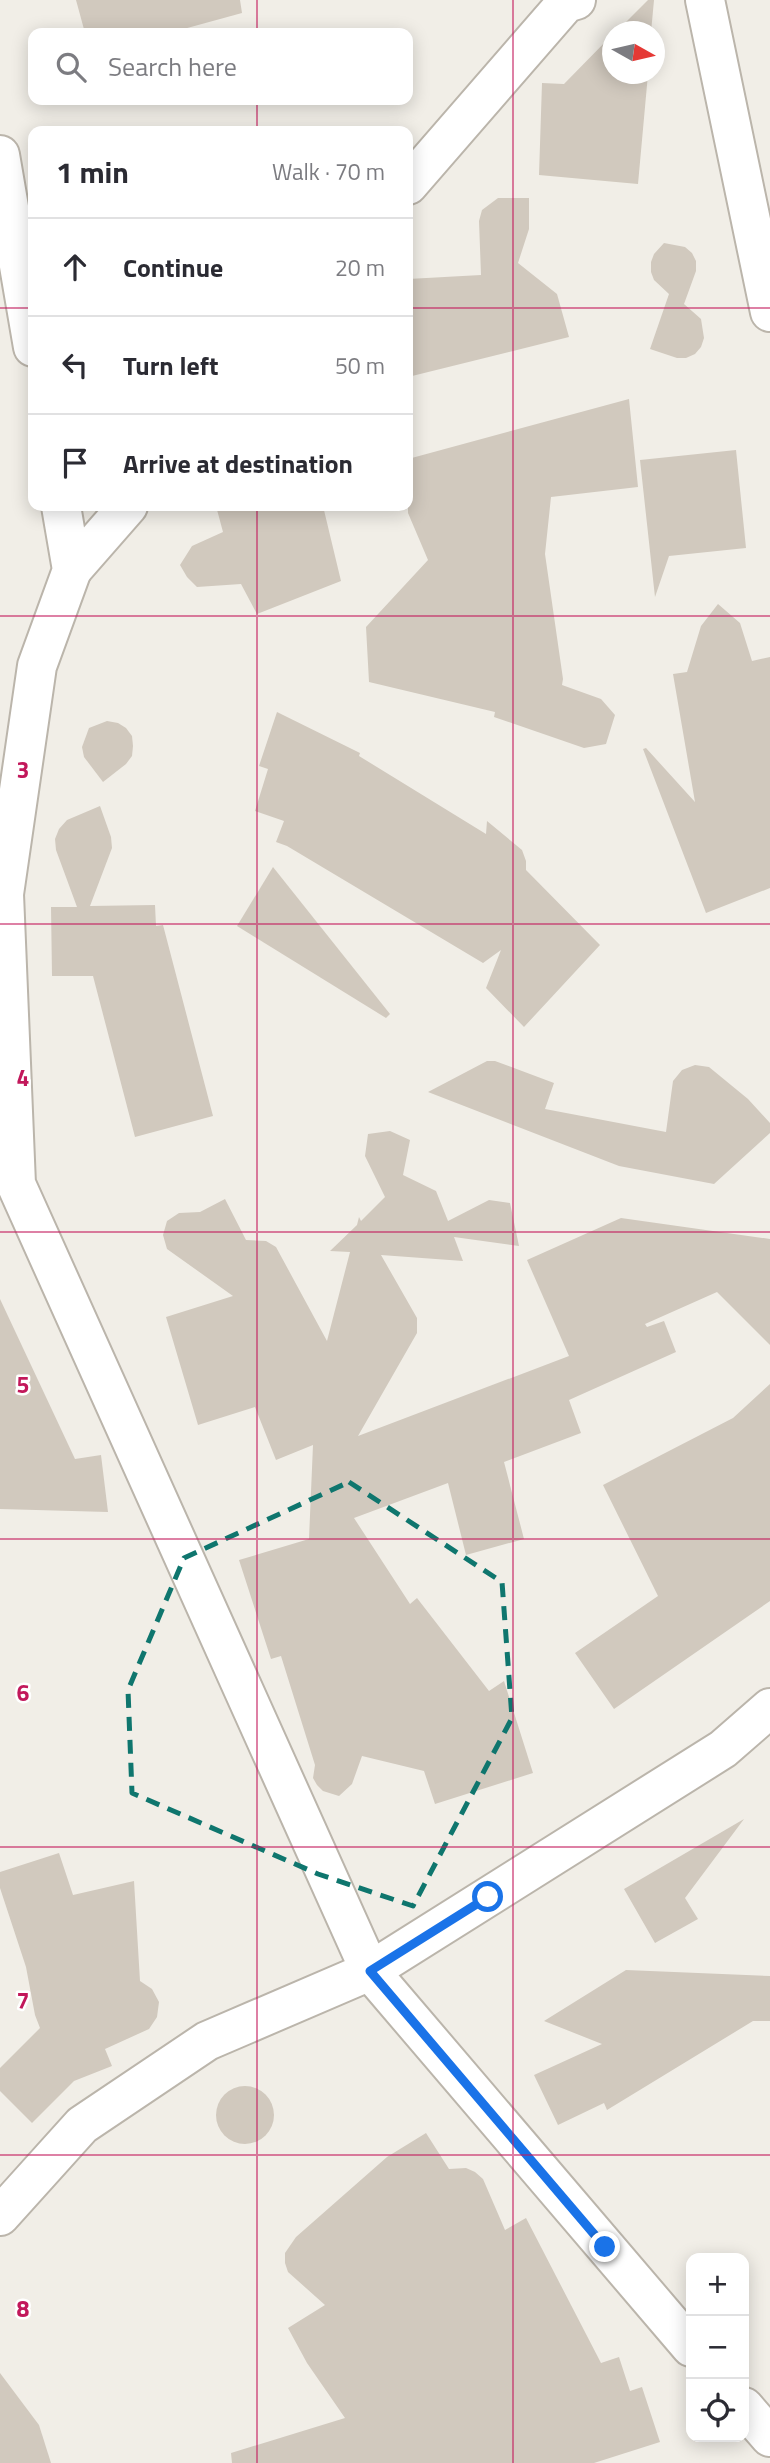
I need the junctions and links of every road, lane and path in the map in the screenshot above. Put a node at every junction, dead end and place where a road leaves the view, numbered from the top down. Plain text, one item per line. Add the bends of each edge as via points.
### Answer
1 (576, 0) edge
2 (705, 0) edge
3 (0, 155) edge
4 (413, 179) edge
5 (770, 312) edge
6 (28, 317) edge
7 (62, 511) edge
8 (124, 511) edge
9 (72, 570) junction
10 (770, 1708) edge
11 (370, 1971) junction
12 (0, 2216) edge
13 (686, 2341) edge
14 (749, 2413) edge
15 (770, 2437) edge

1 - 4 street via 566,4
2 - 5 street
3 - 6 street
7 - 9 street
8 - 9 street
9 - 11 street via 37,666 4,894 16,1184
10 - 11 street via 723,1749
11 - 12 street via 195,2048 82,2125
11 - 13 street
14 - 15 street

